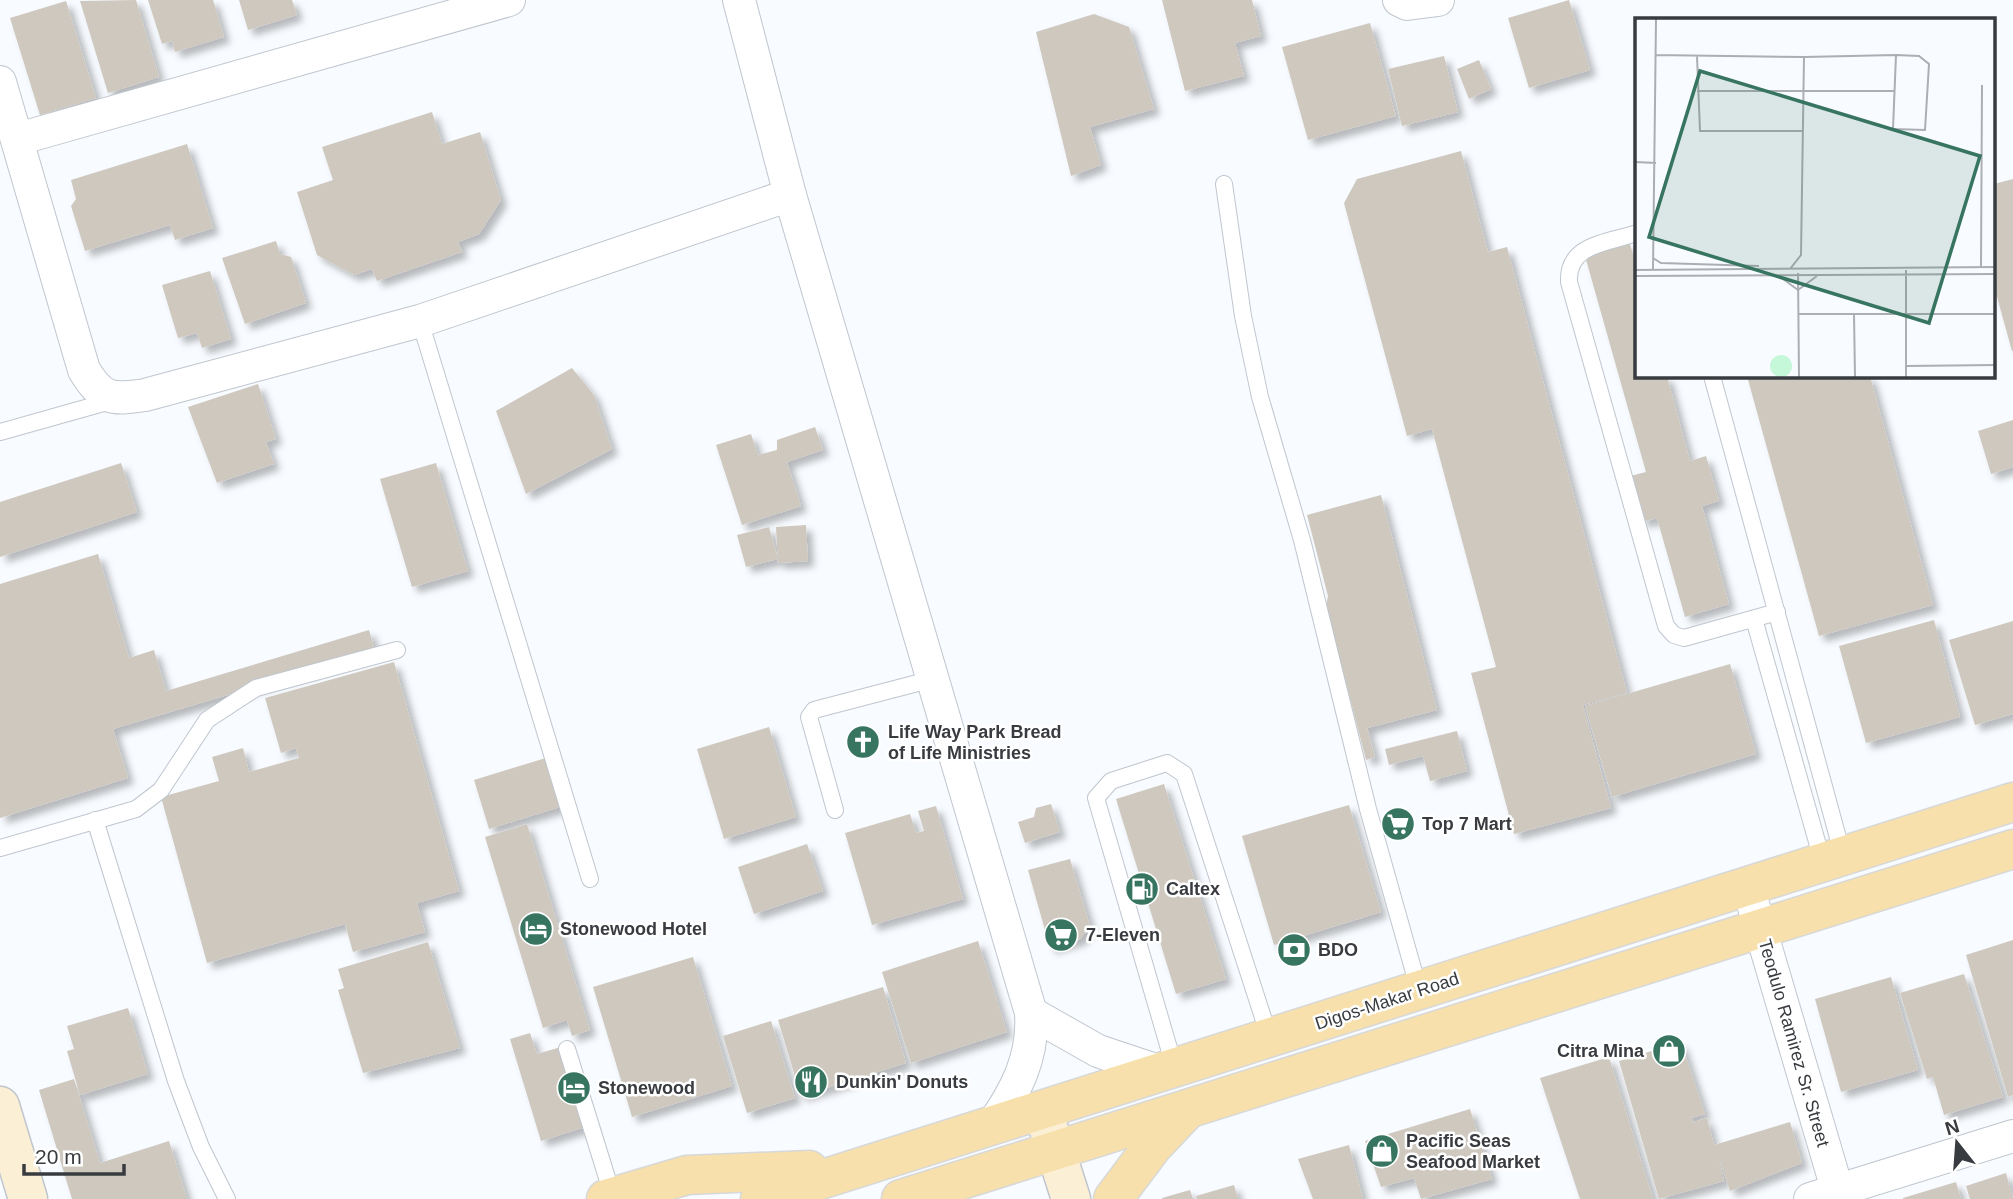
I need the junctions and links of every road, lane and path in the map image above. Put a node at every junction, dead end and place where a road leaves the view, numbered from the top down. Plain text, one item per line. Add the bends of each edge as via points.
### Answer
1 (509, 0) edge
2 (739, 0) edge
3 (1399, 0) edge
4 (1438, 0) edge
5 (0, 82) edge
6 (18, 139) junction
7 (1224, 184) dead end
8 (790, 195) junction
9 (1635, 234) edge
10 (420, 321) junction
11 (1713, 378) edge
12 (116, 399) junction
13 (0, 432) edge
14 (1777, 612) junction
15 (1754, 619) junction
16 (397, 650) dead end
17 (933, 679) junction
18 (2013, 802) edge
19 (835, 810) dead end
20 (95, 820) junction
21 (0, 848) edge
22 (2013, 849) edge
23 (1833, 860) junction
24 (590, 879) dead end
25 (1748, 887) junction
26 (1760, 929) junction
27 (1420, 991) junction
28 (1031, 1013) junction
29 (1270, 1038) junction
30 (566, 1049) dead end
31 (1169, 1071) junction
32 (0, 1106) edge
33 (1186, 1110) junction
34 (1043, 1111) junction
35 (990, 1128) junction
36 (2013, 1136) edge
37 (1056, 1151) junction
38 (867, 1166) junction
39 (1829, 1196) edge
40 (920, 1197) edge
41 (610, 1198) edge
42 (28, 1199) edge
43 (227, 1199) edge
44 (760, 1199) edge
45 (1071, 1199) edge
46 (1112, 1199) edge

1 - 6 street
2 - 8 street
3 - 4 street via 1407,4
5 - 6 street
6 - 12 street via 84,370 96,389
7 - 27 lane via 1260,397
8 - 10 street
8 - 17 street
9 - 15 lane via 1573,257 1569,282 1666,626 1684,638
10 - 12 street via 145,396
10 - 24 lane
11 - 14 lane
12 - 13 lane
14 - 15 lane
14 - 23 lane
15 - 23 lane
16 - 20 lane via 256,688 207,720 161,790 136,809
17 - 19 lane via 814,710 809,717 812,734
17 - 28 street
18 - 23 main road, Digos-Makar Road
20 - 21 lane
20 - 43 lane via 176,1081
22 - 26 main road
23 - 25 main road, Digos-Makar Road
25 - 26 street, Teodulo Ramirez Sr. Street
25 - 27 main road, Digos-Makar Road
26 - 33 main road
26 - 39 street, Teodulo Ramirez Sr. Street
27 - 29 main road, Digos-Makar Road
28 - 31 street via 1098,1051
28 - 35 street via 1033,1038 1027,1062
29 - 31 main road, Digos-Makar Road
29 - 31 lane via 1184,774 1167,764 1111,781 1096,799
30 - 41 lane
31 - 34 main road, Digos-Makar Road
32 - 42 main road
33 - 37 main road
33 - 46 main road
34 - 35 main road, Digos-Makar Road
34 - 37 main road
35 - 38 main road, Digos-Makar Road
36 - 39 street
37 - 40 main road
37 - 45 main road
38 - 41 main road via 687,1175
38 - 44 main road, Digos-Makar Road

